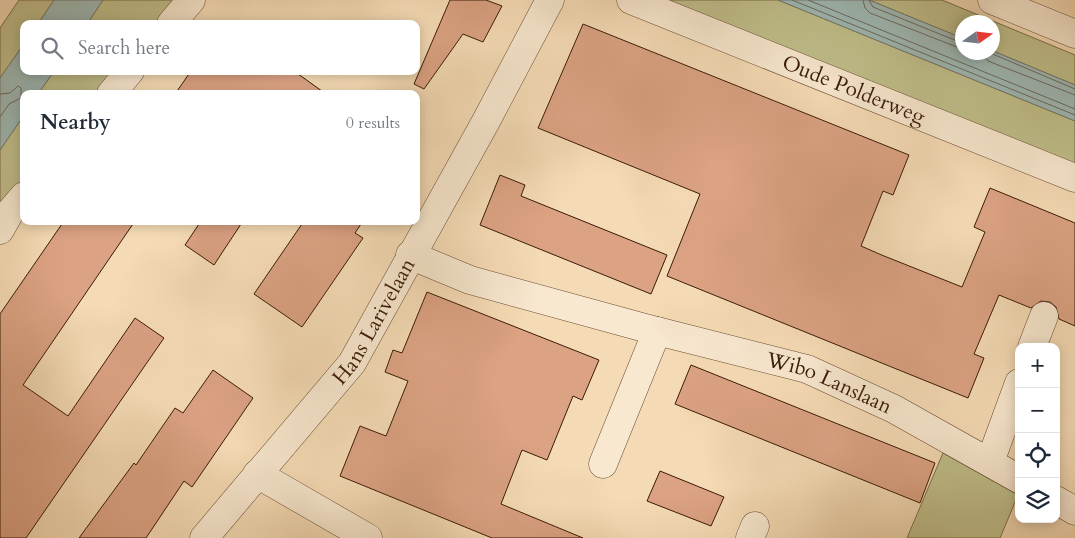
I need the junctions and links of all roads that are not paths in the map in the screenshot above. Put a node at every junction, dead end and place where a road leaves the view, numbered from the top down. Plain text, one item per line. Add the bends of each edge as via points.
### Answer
1 (191, 0) edge
2 (550, 0) edge
3 (631, 0) edge
4 (992, 0) edge
5 (174, 20) edge
6 (1075, 34) edge
7 (127, 75) edge
8 (114, 90) edge
9 (1075, 178) edge
10 (20, 201) edge
11 (0, 230) edge
12 (410, 255) junction
13 (1044, 316) dead end
14 (657, 330) junction
15 (1034, 343) edge
16 (1017, 388) edge
17 (990, 462) junction
18 (603, 464) dead end
19 (257, 474) junction
20 (1017, 478) edge
21 (1060, 502) edge
22 (1075, 511) edge
23 (204, 538) edge
24 (368, 538) edge

1 - 5 street
2 - 12 street, Hans Larivelaan
3 - 9 street, Oude Polderweg
4 - 6 street
7 - 8 street
10 - 11 street
12 - 14 street, Wibo Lanslaan via 470,280
12 - 19 street, Hans Larivelaan via 352,363
13 - 15 street
14 - 17 street, Wibo Lanslaan via 807,369 894,408
14 - 18 street
16 - 17 street
17 - 20 street, Wibo Lanslaan
19 - 23 street, Hans Larivelaan
19 - 24 street
21 - 22 street

